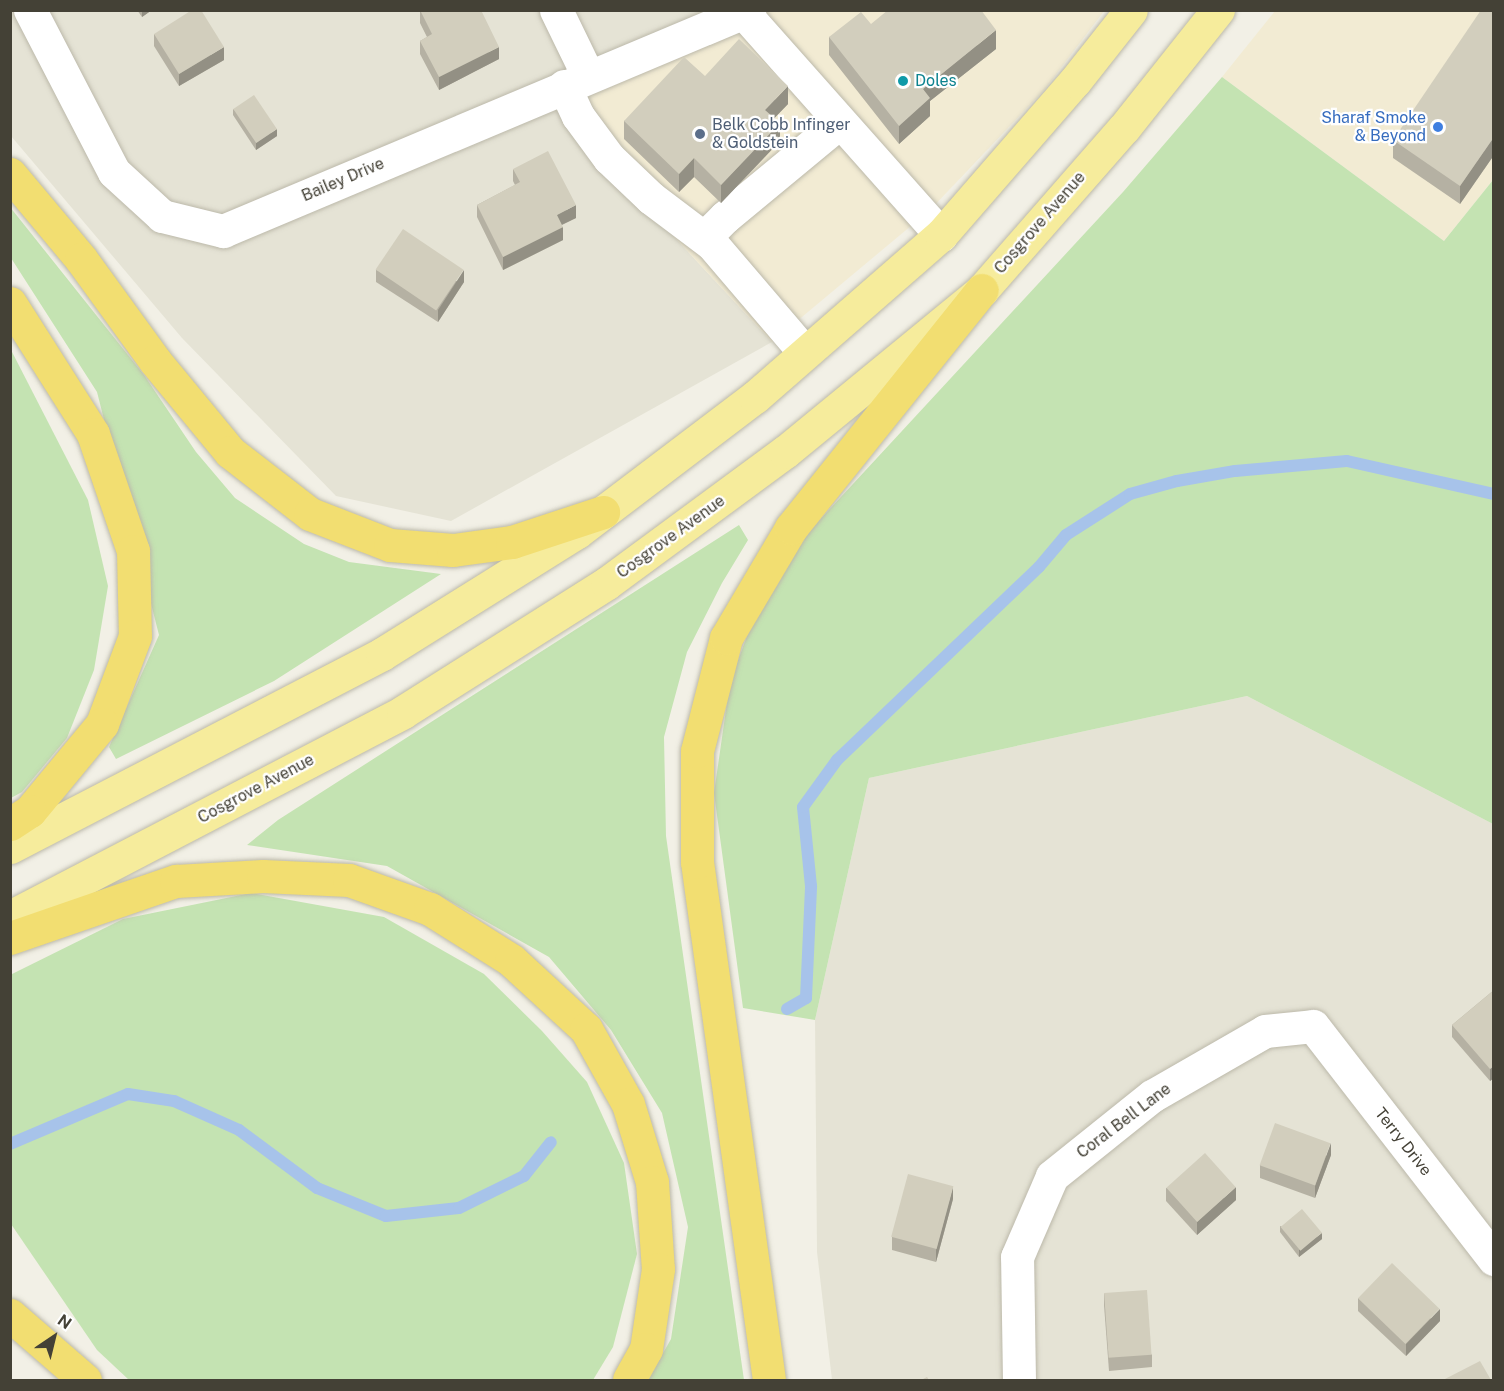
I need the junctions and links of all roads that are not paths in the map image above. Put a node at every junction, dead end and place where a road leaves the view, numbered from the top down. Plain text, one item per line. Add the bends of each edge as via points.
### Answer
1 (30, 10) edge
2 (556, 10) edge
3 (1218, 10) edge
4 (1131, 11) edge
5 (747, 12) edge
6 (576, 81) junction
7 (840, 122) junction
8 (10, 174) edge
9 (940, 236) junction
10 (705, 237) junction
11 (982, 290) junction
12 (10, 303) edge
13 (805, 353) junction
14 (603, 512) junction
15 (10, 824) edge
16 (10, 847) edge
17 (10, 917) edge
18 (10, 938) edge
19 (1313, 1026) joint
20 (1494, 1259) edge
21 (10, 1315) edge
22 (10, 1321) edge
23 (53, 1380) edge
24 (85, 1380) edge
25 (628, 1380) edge
26 (769, 1380) edge
27 (1019, 1380) edge

1 - 6 street, Bailey Drive via 114,172 162,216 223,231
2 - 6 street
3 - 11 main road, Cosgrove Avenue via 1124,128
4 - 9 main road
5 - 6 street, Bailey Drive
5 - 7 street
6 - 10 street via 578,116 609,158 651,198
7 - 9 street
7 - 10 street
8 - 14 highway via 230,452 310,514 390,544 453,550 512,542
9 - 13 main road
10 - 13 street
11 - 17 main road, Cosgrove Avenue via 785,452 607,583 404,712
11 - 26 highway via 791,528 726,638 696,751 697,862
12 - 15 highway via 93,434 133,551 135,636 102,724 30,811
13 - 14 main road via 755,397
14 - 16 main road via 382,654
18 - 25 highway via 176,881 263,876 349,880 430,909 511,960 586,1029 628,1104 652,1182 658,1269 646,1349
19 - 20 street, Terry Drive
19 - 27 street, Coral Bell Lane via 1265,1031 1152,1096 1052,1176 1017,1257
21 - 24 highway
22 - 23 highway

